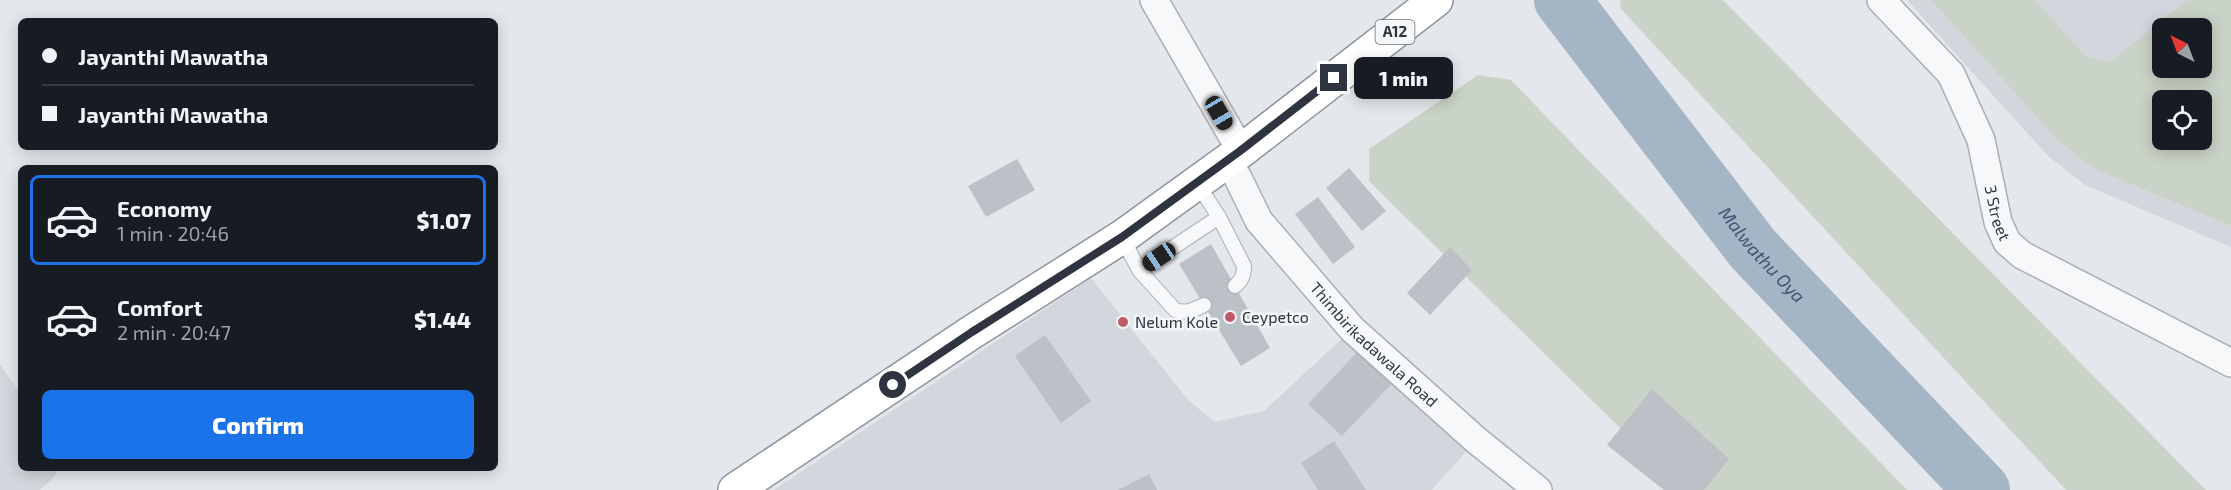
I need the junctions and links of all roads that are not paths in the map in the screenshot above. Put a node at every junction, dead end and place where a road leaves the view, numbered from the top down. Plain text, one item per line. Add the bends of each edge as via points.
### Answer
1 (1154, 0) edge
2 (1436, 0) edge
3 (1881, 0) edge
4 (1239, 163) junction
5 (1197, 183) junction
6 (1219, 217) junction
7 (1122, 237) junction
8 (1139, 270) junction
9 (1235, 285) dead end
10 (1204, 305) dead end
11 (2231, 363) edge
12 (735, 490) edge
13 (1538, 490) edge

1 - 4 street, Thimbirikadawala Road
2 - 4 highway, A12 via 1353,63
3 - 11 street, 3 Street via 1951,74 1981,140 1998,222 2007,242 2022,255
4 - 5 highway, A12
4 - 13 street, Thimbirikadawala Road via 1259,221 1352,329
5 - 6 lane
5 - 7 highway, A12
6 - 8 lane
6 - 9 lane via 1244,266 1241,281
7 - 8 lane
7 - 12 highway, A12
8 - 10 lane via 1175,310 1191,312

